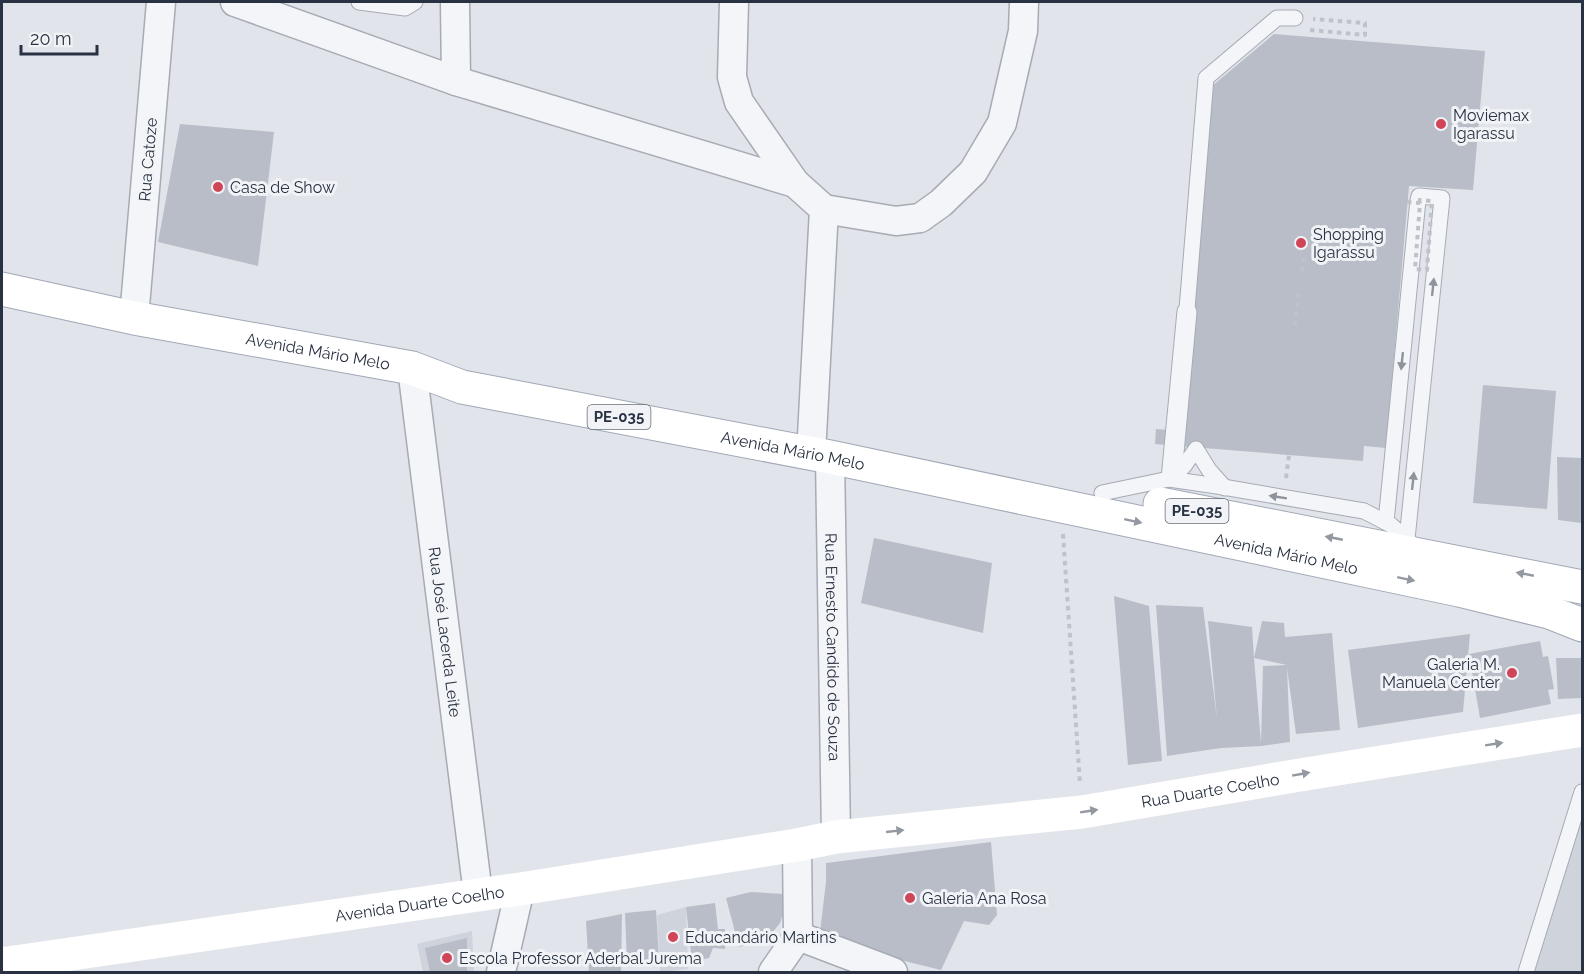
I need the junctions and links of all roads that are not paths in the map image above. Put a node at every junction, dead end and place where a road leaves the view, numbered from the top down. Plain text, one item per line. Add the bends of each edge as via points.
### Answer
1 (161, 2) edge
2 (235, 2) edge
3 (358, 2) edge
4 (415, 2) edge
5 (455, 2) edge
6 (734, 2) edge
7 (1024, 2) edge
8 (1295, 18) road end
9 (456, 81) junction
10 (795, 183) junction
11 (824, 209) junction
12 (2, 289) edge
13 (134, 318) junction
14 (412, 368) junction
15 (821, 446) junction
16 (1169, 479) junction
17 (1225, 488) junction
18 (1102, 493) junction
19 (1386, 522) junction
20 (1416, 547) junction
21 (1582, 587) edge
22 (1582, 625) edge
23 (1582, 730) edge
24 (1582, 792) edge
25 (836, 837) junction
26 (797, 845) junction
27 (520, 889) junction
28 (478, 894) junction
29 (798, 936) junction
30 (2, 964) edge
31 (501, 972) edge
32 (773, 972) edge
33 (893, 972) edge
34 (1526, 972) edge

1 - 13 street, Rua Catoze
2 - 9 street
3 - 4 lane via 405,8
5 - 9 street
6 - 10 street via 732,77 739,102
7 - 11 street via 1023,31 1002,123 973,172 920,218 896,221
8 - 16 lane via 1277,18 1206,78 1177,446
9 - 10 street
10 - 11 street
11 - 15 street, Rua Ernesto Candido de Souza
12 - 13 main road, Avenida Mário Melo / PE-035
13 - 14 main road, Avenida Mário Melo / PE-035
14 - 15 main road, Avenida Mário Melo / PE-035 via 462,387
14 - 28 street, Rua José Lacerda Leite
15 - 18 main road, Avenida Mário Melo / PE-035
15 -> 22 main road, Avenida Mário Melo / PE-035 via 1061,506 1459,590 1549,612
15 - 25 street, Rua Ernesto Candido de Souza
16 - 17 lane
16 - 17 lane via 1197,449
16 - 18 lane
19 -> 17 lane via 1364,511
20 -> 18 main road, Avenida Mário Melo / PE-035
19 - 20 lane
20 -> 19 lane via 1442,198 1419,196 1412,201
21 -> 20 main road, Avenida Mário Melo / PE-035
25 -> 23 main road, Rua Duarte Coelho via 1082,812
24 - 34 lane
25 - 26 main road, Avenida Duarte Coelho
26 - 27 main road, Avenida Duarte Coelho
26 - 29 street
27 - 28 main road, Avenida Duarte Coelho
27 - 31 street
28 - 30 main road, Avenida Duarte Coelho
29 - 32 street
29 - 33 street

